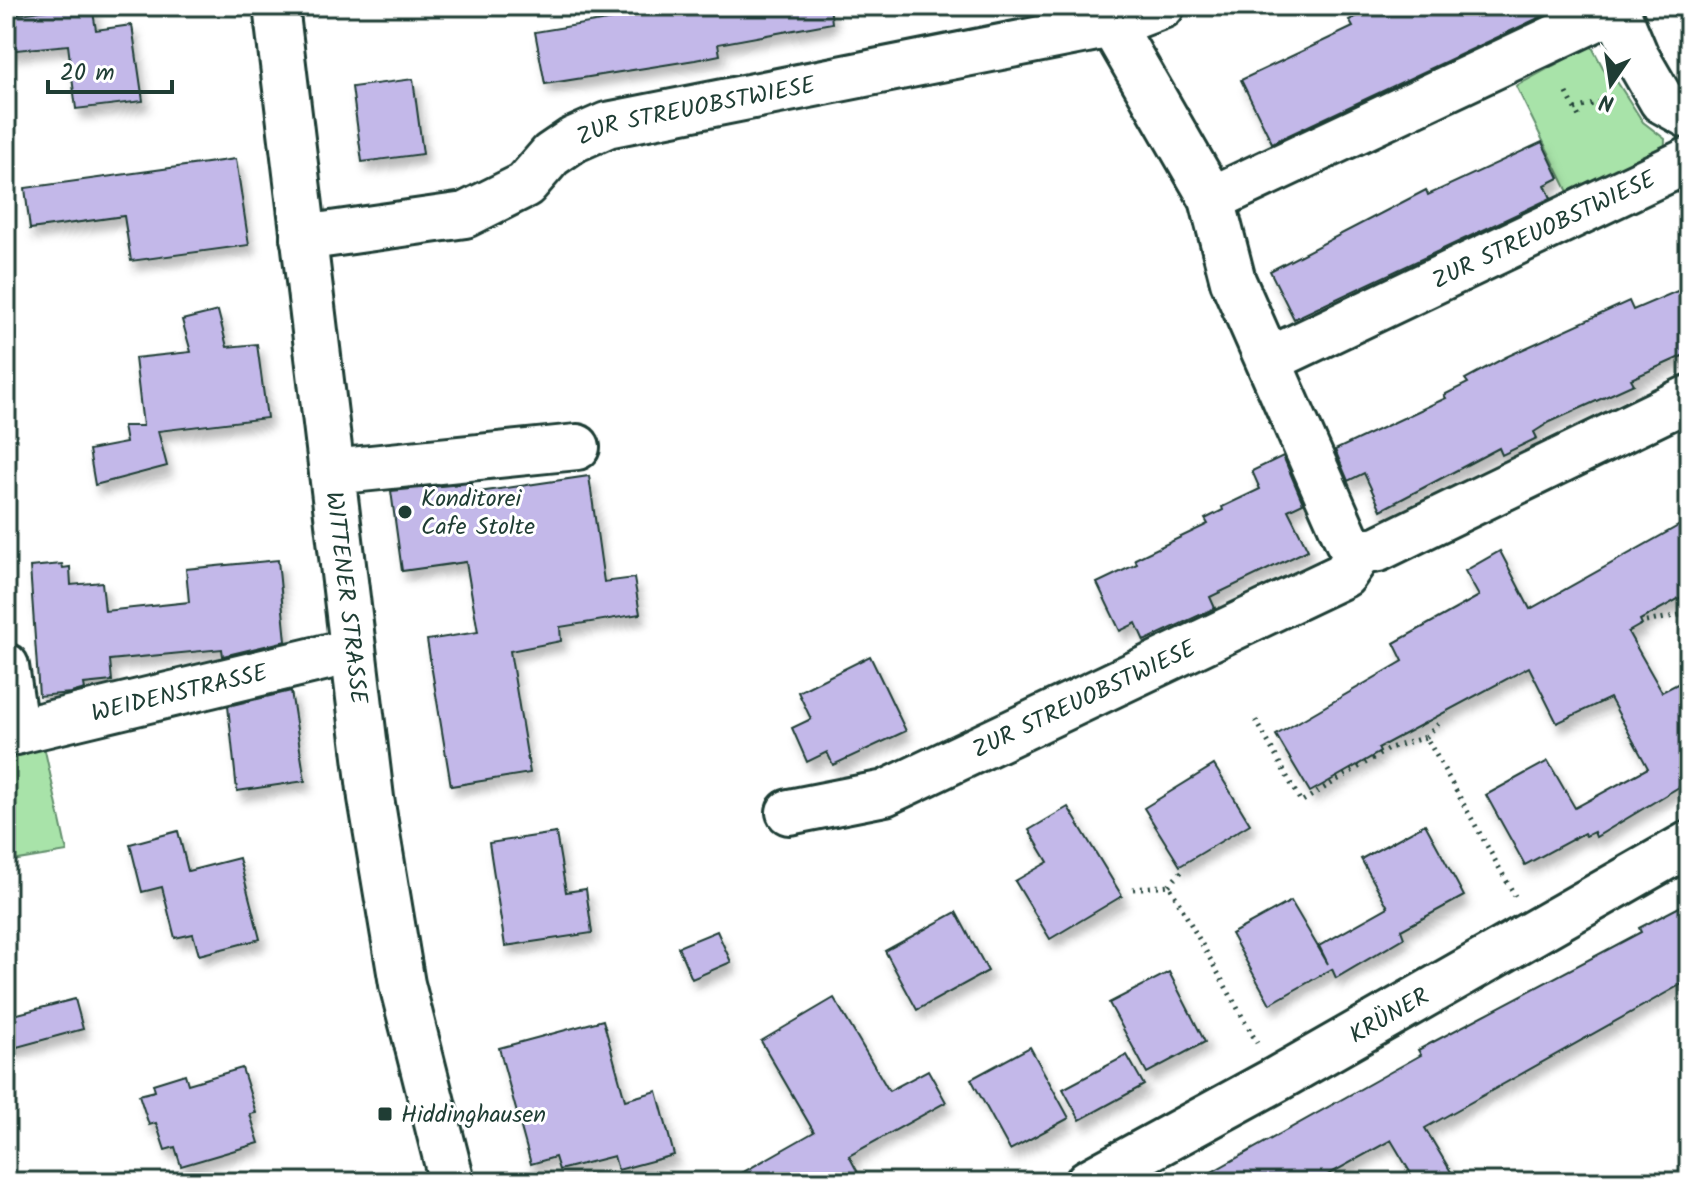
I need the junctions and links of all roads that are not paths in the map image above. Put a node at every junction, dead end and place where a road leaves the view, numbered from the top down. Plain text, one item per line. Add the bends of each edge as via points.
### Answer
1 (276, 6) edge
2 (1162, 6) edge
3 (1616, 7) edge
4 (1112, 25) junction
5 (1689, 116) edge
6 (1689, 160) edge
7 (1212, 199) junction
8 (303, 238) junction
9 (1269, 360) junction
10 (1689, 398) edge
11 (577, 447) dead end
12 (332, 472) junction
13 (1360, 552) junction
14 (352, 651) junction
15 (6, 666) edge
16 (11, 733) edge
17 (789, 812) dead end
18 (1689, 844) edge
19 (452, 1182) edge
20 (1088, 1182) edge

1 - 8 street, WITTENER STRASSE
2 - 4 street, ZUR STREUOBSTWIESE
3 - 5 street via 1662,101
3 - 7 street
4 - 7 street
4 - 8 street, ZUR STREUOBSTWIESE via 607,125 551,155 525,185 465,215
6 - 9 street, ZUR STREUOBSTWIESE
7 - 9 street via 1233,281
8 - 12 street, WITTENER STRASSE
9 - 13 street via 1348,542
10 - 13 street, ZUR STREUOBSTWIESE via 1388,544
11 - 12 street
12 - 14 street, WITTENER STRASSE
13 - 17 street, ZUR STREUOBSTWIESE via 1344,575 885,793
14 - 16 street, WEIDENSTRASSE
14 - 19 street, WITTENER STRASSE via 402,984
15 - 16 street
18 - 20 street, KRÜNER

